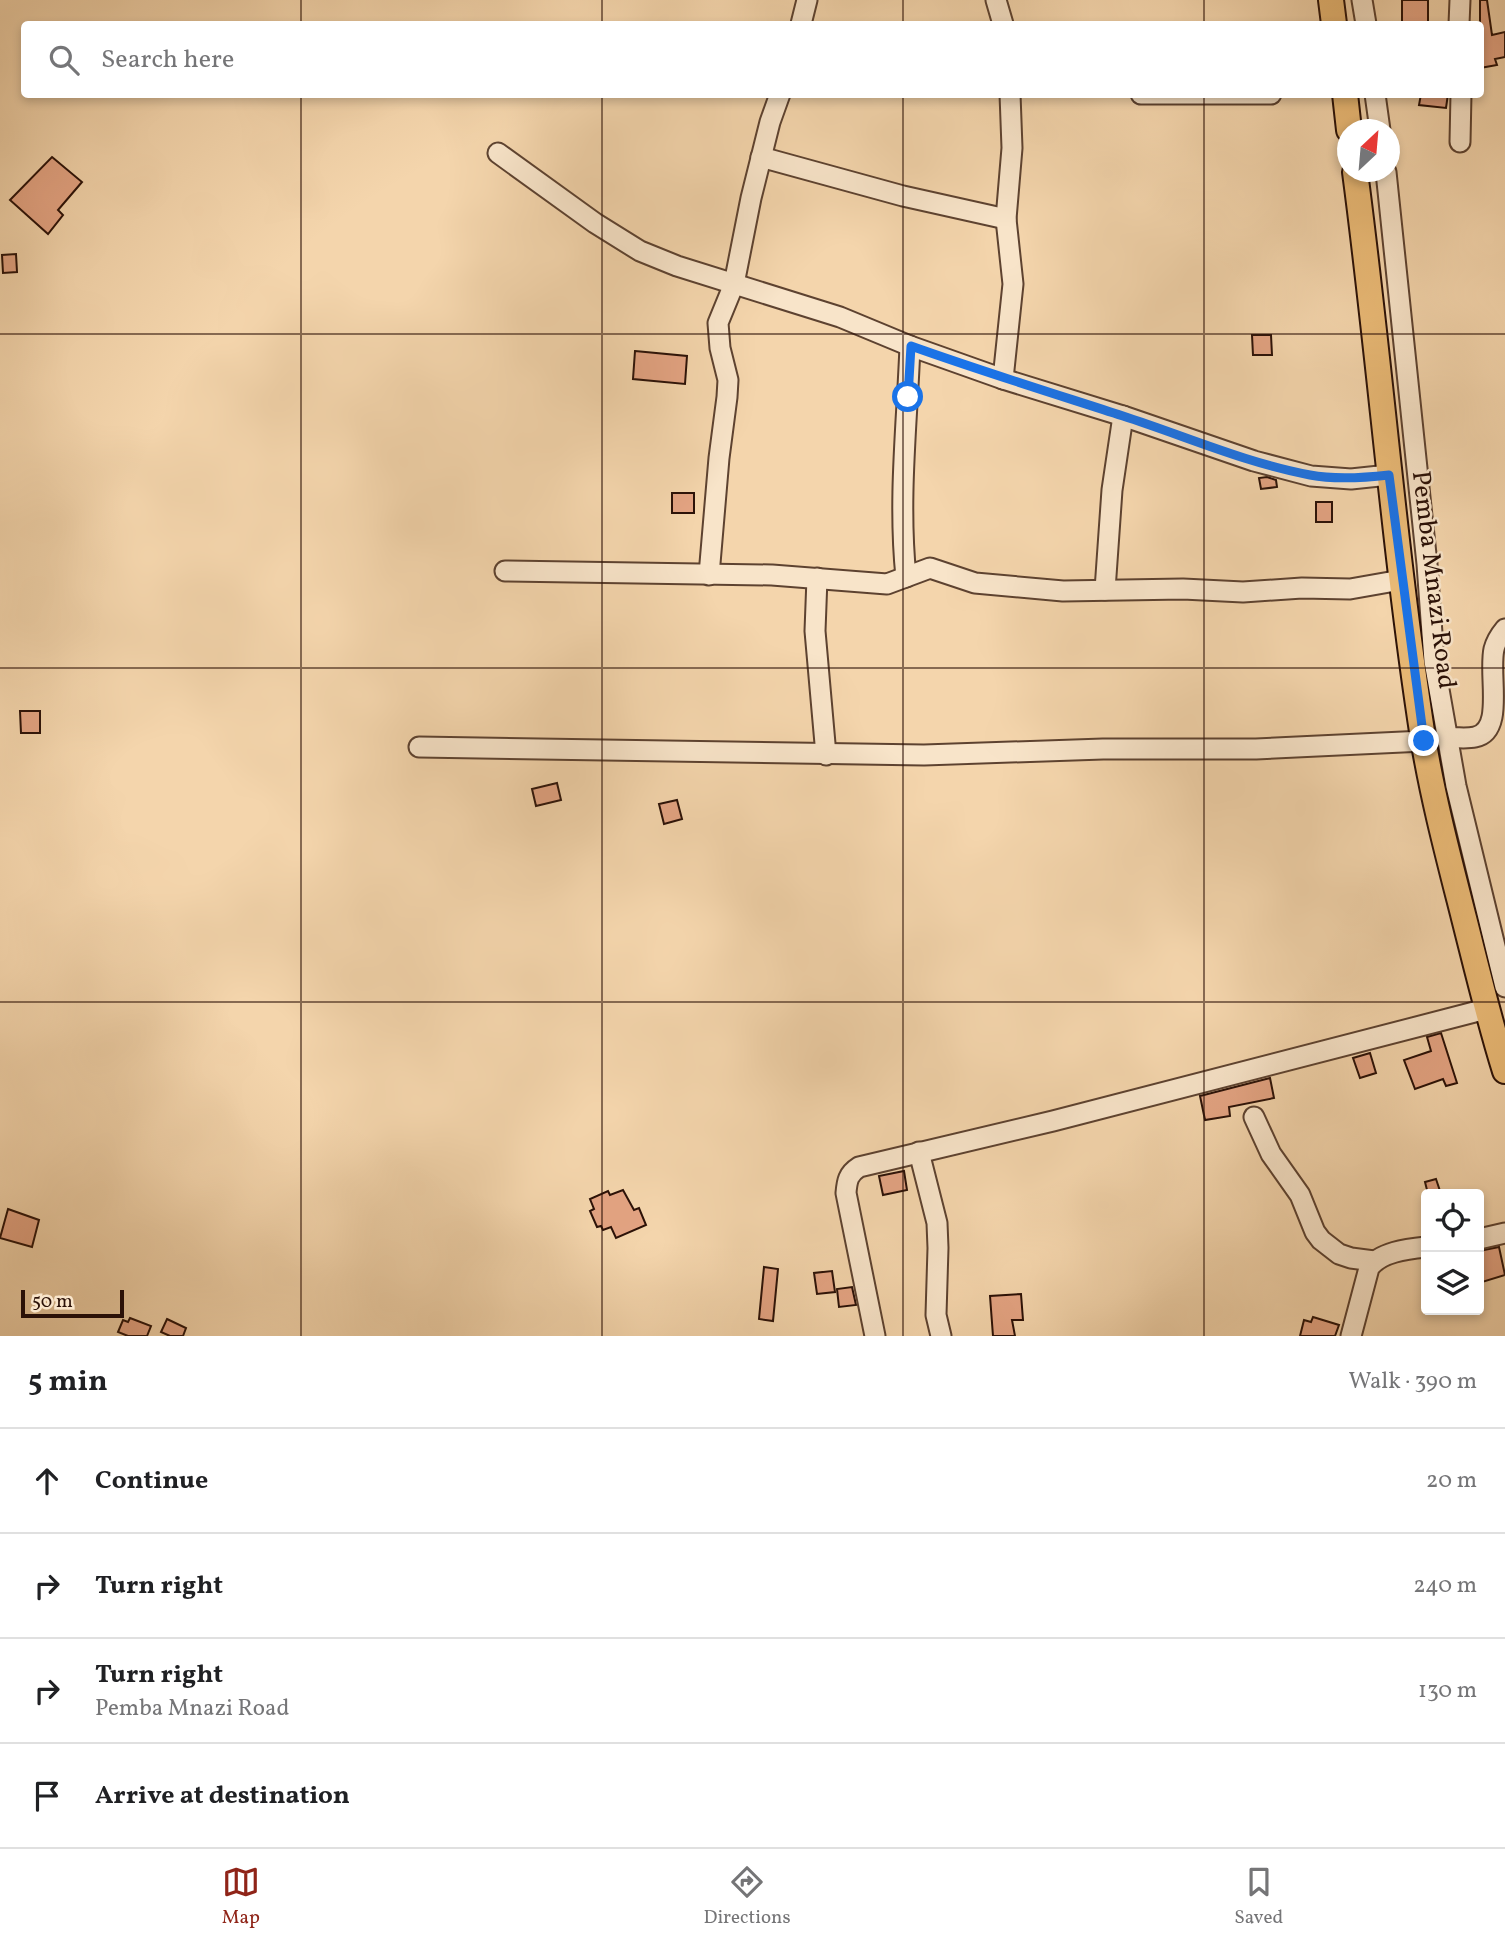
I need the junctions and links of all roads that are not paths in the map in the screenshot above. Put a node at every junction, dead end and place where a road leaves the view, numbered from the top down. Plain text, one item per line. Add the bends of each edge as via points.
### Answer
1 (807, 0) edge
2 (996, 0) edge
3 (1331, 0) edge
4 (1362, 0) edge
5 (1460, 0) edge
6 (803, 21) edge
7 (1002, 21) edge
8 (1334, 21) edge
9 (1366, 21) edge
10 (1459, 21) edge
11 (779, 98) edge
12 (1010, 98) edge
13 (1345, 98) edge
14 (1376, 98) edge
15 (1461, 98) edge
16 (1348, 119) edge
17 (1378, 119) edge
18 (1460, 142) dead end
19 (498, 153) dead end
20 (761, 157) junction
21 (1356, 182) edge
22 (1387, 182) edge
23 (1006, 219) junction
24 (734, 284) junction
25 (911, 346) junction
26 (1003, 379) junction
27 (1123, 416) junction
28 (1389, 475) junction
29 (505, 571) dead end
30 (709, 575) junction
31 (906, 577) junction
32 (817, 578) junction
33 (1401, 580) junction
34 (1105, 590) junction
35 (1505, 629) edge
36 (1435, 739) junction
37 (419, 747) dead end
38 (826, 755) junction
39 (1505, 987) edge
40 (1486, 1009) junction
41 (1505, 1071) edge
42 (1254, 1117) dead end
43 (919, 1152) junction
44 (1505, 1233) edge
45 (1484, 1238) edge
46 (1421, 1248) edge
47 (1374, 1261) junction
48 (875, 1336) edge
49 (941, 1336) edge
50 (1351, 1336) edge

1 - 6 street
2 - 7 street
3 - 8 main road
4 - 9 street
5 - 10 street
11 - 20 street
12 - 23 street via 1012,148
13 - 16 main road
14 - 17 street
15 - 18 street
19 - 24 street via 640,251
20 - 23 street
20 - 24 street
21 - 28 main road, Pemba Mnazi Road
22 - 36 street via 1427,564
23 - 26 street via 1013,284
24 - 25 street via 841,317
24 - 30 street via 717,334 727,388
25 - 26 street
25 - 31 street via 902,471
26 - 27 street
27 - 28 street via 1311,476 1351,479
27 - 34 street
28 - 33 main road, Pemba Mnazi Road
29 - 30 street
30 - 32 street
31 - 32 street via 887,584
31 - 34 street via 930,568 975,583
32 - 38 street via 815,631
33 - 34 street via 1350,589
33 - 36 main road, Pemba Mnazi Road
35 - 36 street via 1493,650 1498,707 1493,728 1476,737
36 - 38 street via 1256,749
36 - 39 street via 1456,786
36 - 40 main road, Pemba Mnazi Road via 1446,846
37 - 38 street
40 - 41 main road, Pemba Mnazi Road
40 - 43 street
42 - 47 street via 1321,1240 1339,1254
43 - 48 street via 859,1167 848,1180 846,1193
43 - 49 street via 937,1223 936,1315
44 - 45 street
46 - 47 street
47 - 50 street

